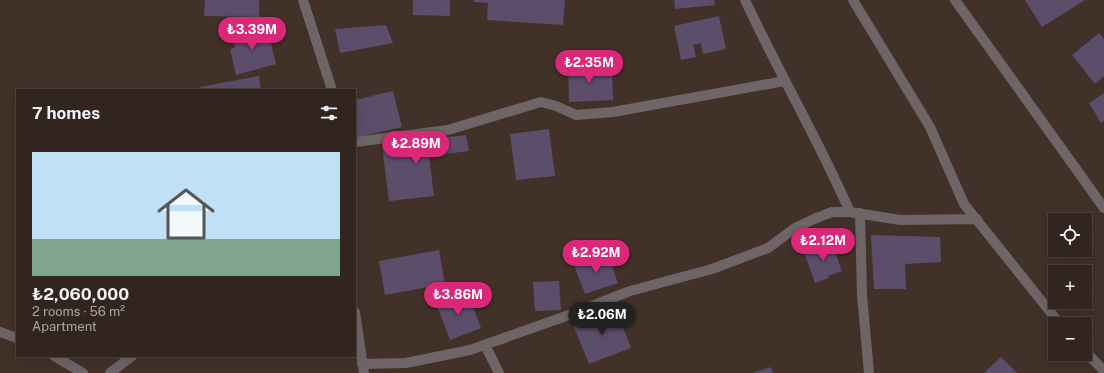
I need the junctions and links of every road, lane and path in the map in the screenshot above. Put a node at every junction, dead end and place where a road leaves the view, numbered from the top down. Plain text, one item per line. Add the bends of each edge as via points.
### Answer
1 (304, 0) edge
2 (745, 0) edge
3 (853, 0) edge
4 (955, 0) edge
5 (784, 81) junction
6 (332, 89) edge
7 (356, 142) edge
8 (1104, 208) edge
9 (850, 212) junction
10 (860, 213) junction
11 (977, 220) junction
12 (1054, 317) edge
13 (356, 319) edge
14 (0, 332) edge
15 (16, 338) edge
16 (485, 345) junction
17 (56, 357) edge
18 (131, 357) edge
19 (1092, 358) edge
20 (363, 369) edge
21 (1104, 371) edge
22 (83, 373) edge
23 (110, 373) edge
24 (499, 373) edge
25 (869, 373) edge

1 - 6 street
2 - 5 street
3 - 11 street via 930,127 964,204
4 - 8 street
5 - 7 street via 613,112 576,115 541,102 448,130
5 - 9 street
9 - 10 street
9 - 16 street via 832,212 814,219 795,228 768,248 712,269 630,291
10 - 11 street via 900,220
10 - 25 street via 862,295
11 - 12 street
13 - 20 street
14 - 15 street
16 - 20 street via 406,363
16 - 24 street
17 - 22 street
18 - 23 street
19 - 21 street

